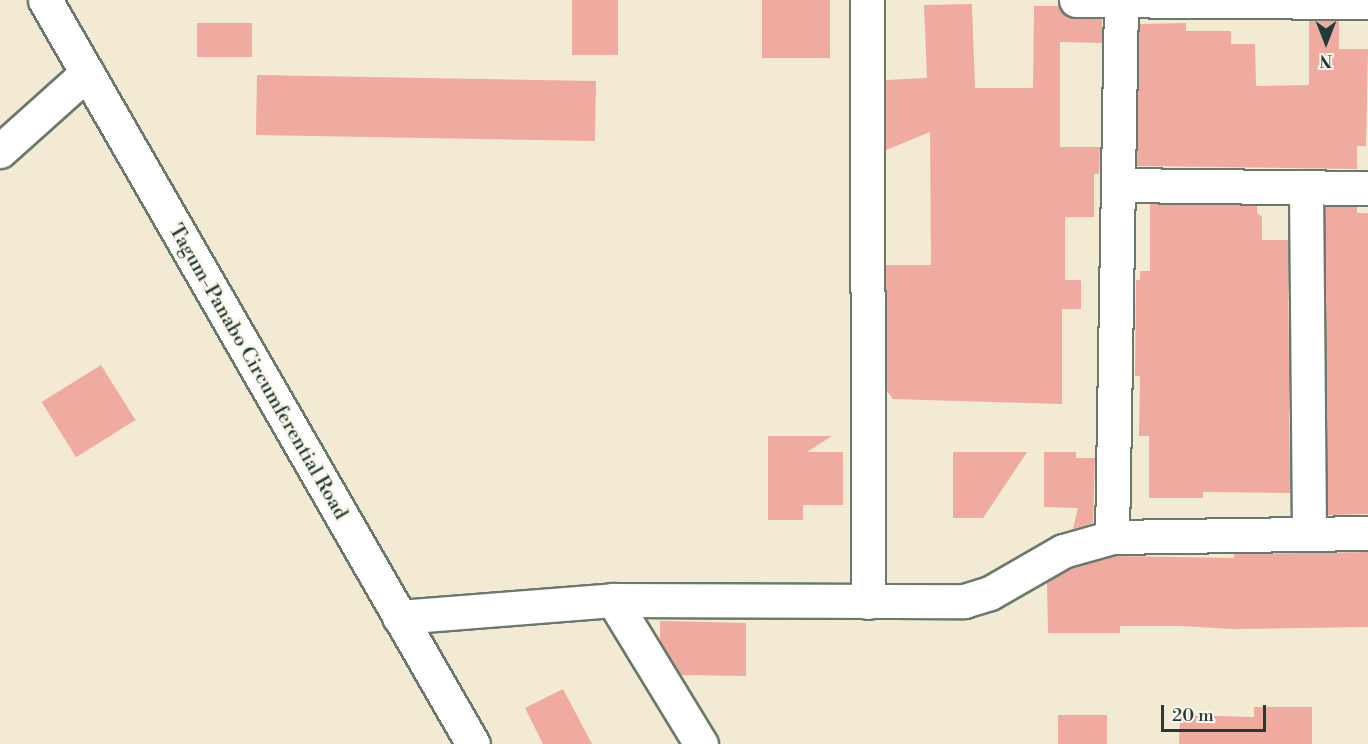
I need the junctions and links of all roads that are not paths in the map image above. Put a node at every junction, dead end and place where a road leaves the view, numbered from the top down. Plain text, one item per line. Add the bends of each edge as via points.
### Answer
1 (45, 0) edge
2 (867, 0) edge
3 (1076, 0) edge
4 (1121, 0) edge
5 (1368, 2) edge
6 (87, 73) junction
7 (0, 151) edge
8 (1119, 185) junction
9 (1306, 187) junction
10 (1368, 188) edge
11 (1368, 533) edge
12 (1309, 534) junction
13 (1112, 537) junction
14 (613, 600) junction
15 (868, 602) junction
16 (399, 617) junction
17 (473, 744) edge
18 (701, 744) edge

1 - 6 street, Tagum-Panabo Circumferential Road
2 - 15 street
3 - 4 street
4 - 5 street
4 - 8 street
6 - 7 street
6 - 16 street, Tagum-Panabo Circumferential Road
8 - 9 street
8 - 13 street
9 - 10 street
9 - 12 street
11 - 12 street
12 - 13 street
13 - 15 street via 1063,551 999,589 964,601
14 - 15 street
14 - 16 street
14 - 18 street
16 - 17 street, Tagum-Panabo Circumferential Road

